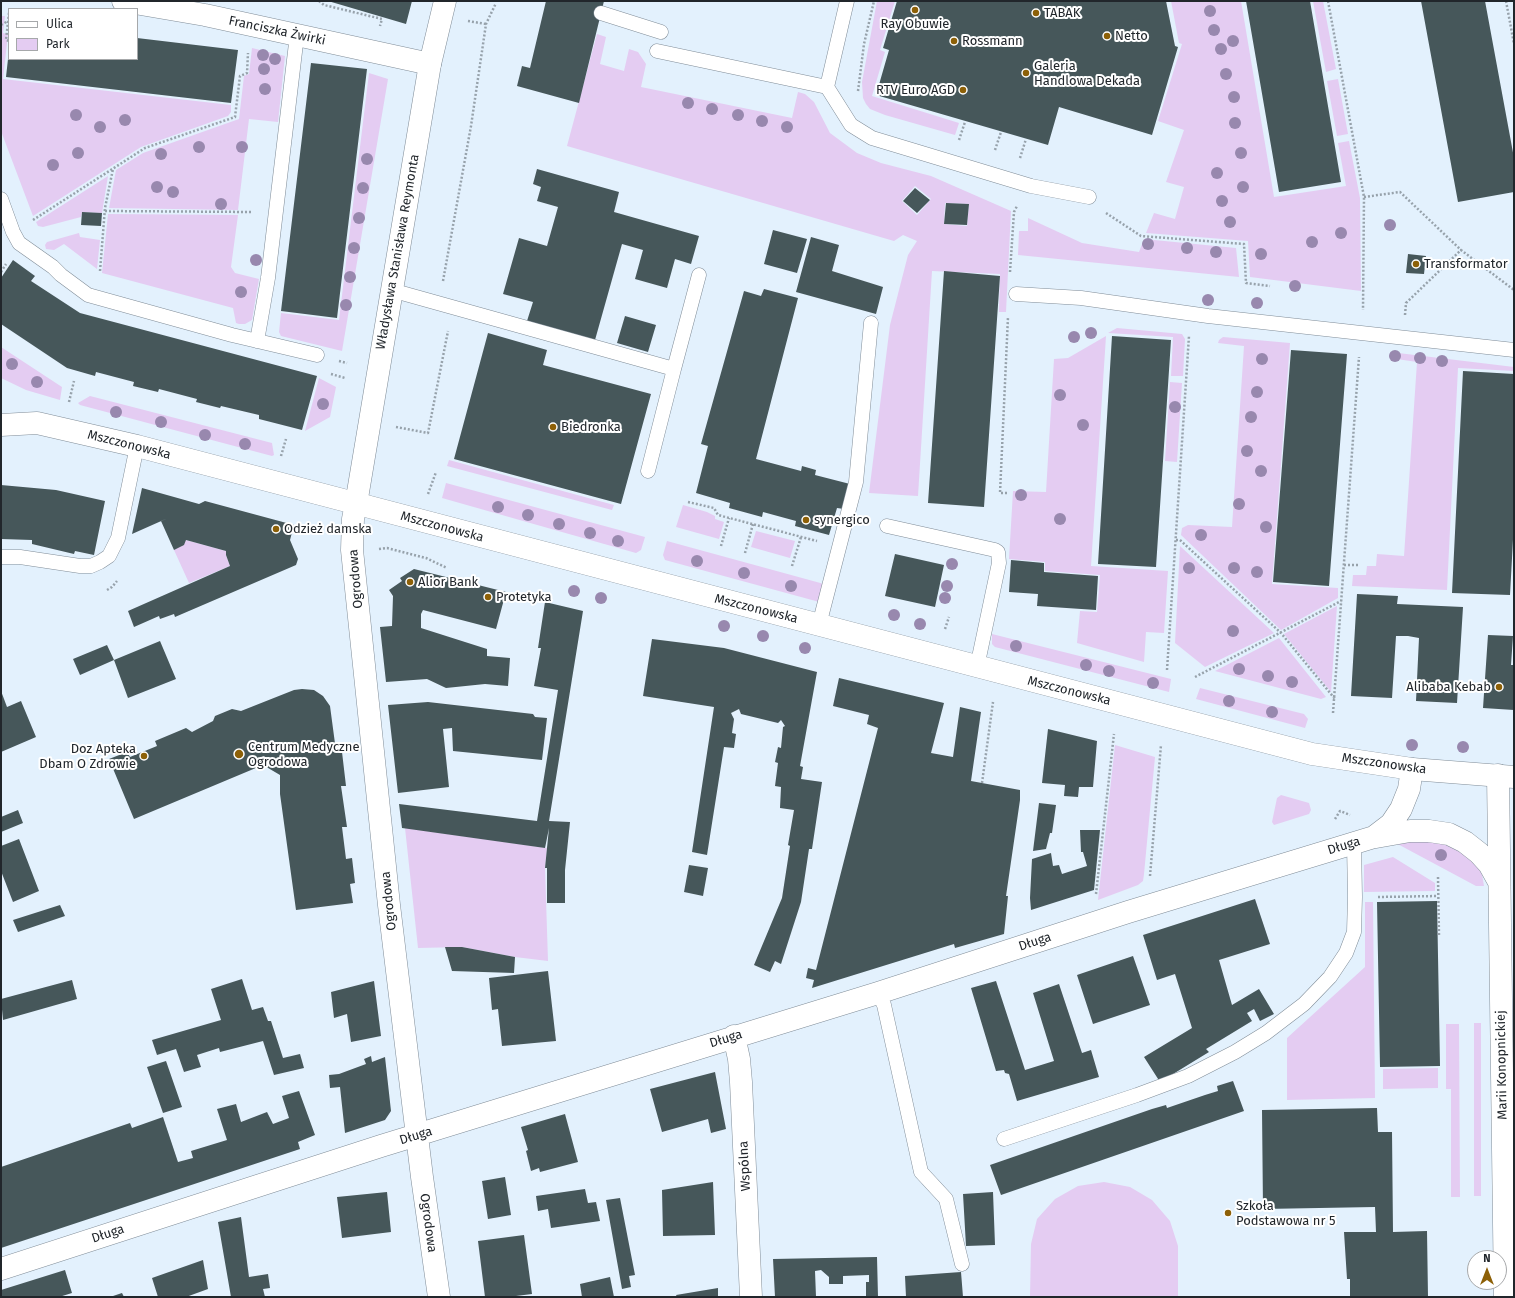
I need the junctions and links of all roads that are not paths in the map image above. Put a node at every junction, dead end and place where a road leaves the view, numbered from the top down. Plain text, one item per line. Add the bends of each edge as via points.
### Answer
1 (123, 1) edge
2 (445, 1) edge
3 (846, 1) edge
4 (601, 13) dead end
5 (661, 32) dead end
6 (297, 35) junction
7 (657, 51) dead end
8 (430, 64) junction
9 (827, 87) junction
10 (1083, 196) road end
11 (1, 199) edge
12 (699, 275) dead end
13 (391, 290) junction
14 (1016, 294) dead end
15 (871, 323) dead end
16 (257, 341) junction
17 (1514, 350) edge
18 (317, 355) dead end
19 (674, 369) junction
20 (1, 425) edge
21 (137, 446) junction
22 (648, 471) dead end
23 (356, 504) junction
24 (887, 526) dead end
25 (1, 557) edge
26 (819, 625) junction
27 (976, 667) junction
28 (1412, 769) junction
29 (1506, 776) edge
30 (1364, 841) junction
31 (1499, 882) junction
32 (878, 993) junction
33 (734, 1036) junction
34 (417, 1136) junction
35 (1004, 1139) dead end
36 (962, 1264) dead end
37 (1, 1269) edge
38 (439, 1297) edge
39 (751, 1297) edge
40 (1505, 1297) edge

1 - 6 street, Franciszka Żwirki
2 - 8 street, Władysława Stanisława Reymonta
3 - 9 lane
4 - 5 lane
6 - 8 street, Franciszka Żwirki
6 - 16 lane via 267,284
7 - 9 lane
8 - 13 street, Władysława Stanisława Reymonta
9 - 10 lane via 851,125 872,138 1031,186
11 - 16 lane via 13,232 22,245 88,295
12 - 19 lane
13 - 19 lane
13 - 23 street, Władysława Stanisława Reymonta
14 - 17 lane via 1081,298 1208,316
15 - 26 lane via 856,482
16 - 18 lane
19 - 22 lane
20 - 21 street, Mszczonowska via 36,423
21 - 23 street, Mszczonowska
21 - 25 lane via 118,538 109,556 91,566
23 - 26 street, Mszczonowska
23 - 34 street, Ogrodowa via 352,550 389,905
24 - 27 lane via 998,552 999,563
26 - 27 street, Mszczonowska
27 - 28 street, Mszczonowska via 1312,754
28 - 29 street, Mszczonowska
28 - 30 street, Długa via 1402,809 1390,824
29 - 31 street, Marii Konopnickiej
30 - 31 street, Marii Konopnickiej via 1410,831 1449,834 1479,853
30 - 32 street, Długa via 1128,912
30 - 35 lane via 1355,897 1354,932 1346,952 1330,977 1304,1004 1266,1033 1188,1076
31 - 40 street, Marii Konopnickiej
32 - 33 street, Długa
32 - 36 lane via 884,1005 921,1172 946,1199
33 - 34 street, Długa
33 - 39 street, Wspólna via 741,1082
34 - 37 street, Długa
34 - 38 street, Ogrodowa

